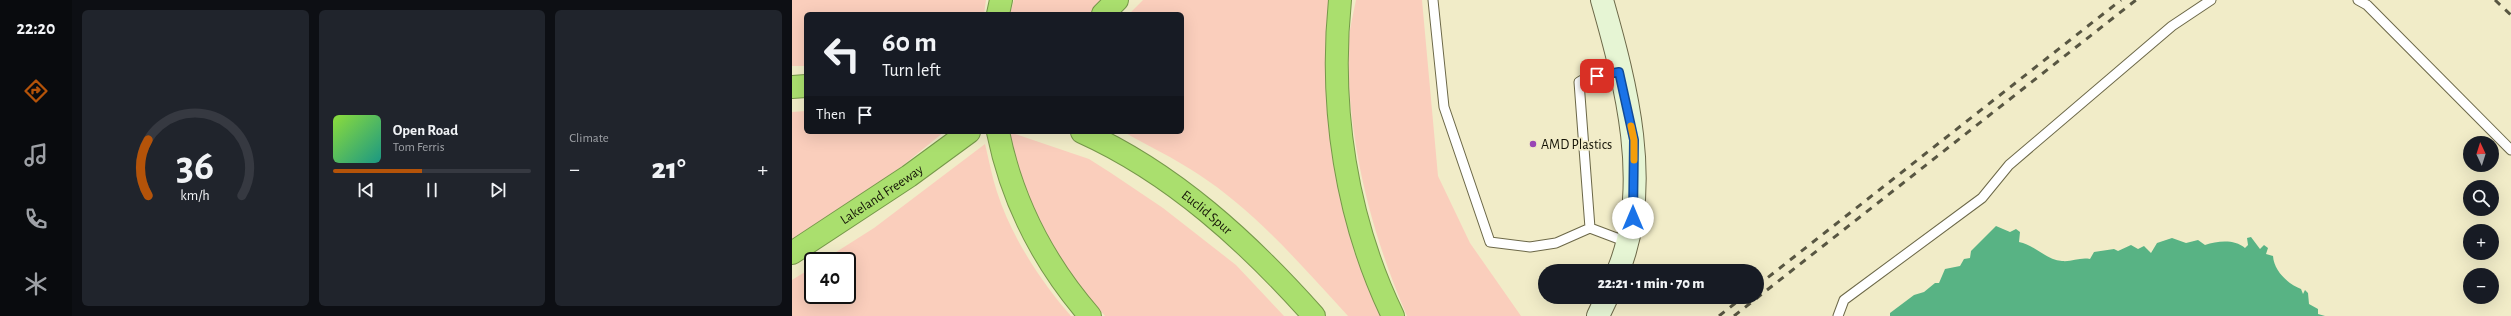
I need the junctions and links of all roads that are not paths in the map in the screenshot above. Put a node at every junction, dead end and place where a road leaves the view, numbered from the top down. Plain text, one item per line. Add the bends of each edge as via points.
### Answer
1 (1001, 0) edge
2 (1117, 0) edge
3 (1340, 0) edge
4 (1433, 0) edge
5 (1602, 0) edge
6 (2211, 0) edge
7 (2358, 0) edge
8 (998, 12) edge
9 (1105, 12) edge
10 (1619, 72) junction
11 (804, 86) edge
12 (792, 87) edge
13 (966, 134) edge
14 (999, 134) edge
15 (1090, 136) edge
16 (2511, 150) edge
17 (1590, 228) junction
18 (1627, 242) junction
19 (792, 253) edge
20 (1620, 264) edge
21 (1604, 304) edge
22 (1090, 316) edge
23 (1314, 316) edge
24 (1393, 316) edge
25 (1598, 316) edge
26 (1838, 316) edge

1 - 8 highway
2 - 9 highway
3 - 24 highway via 1338,115 1348,178 1364,246
4 - 17 lane via 1444,107 1490,242 1530,247 1556,243
5 - 10 street
6 - 26 lane via 2172,26 2010,165 1982,198 1844,300
7 - 16 lane via 2367,5
10 - 17 lane via 1586,78 1579,82
10 - 18 street via 1634,140 1633,218
11 - 12 highway
13 - 19 highway, Lakeland Freeway via 909,176
14 - 22 highway via 1015,194 1024,216 1050,262
15 - 23 highway, Euclid Spur via 1161,177 1234,232
17 - 18 lane
18 - 20 street
21 - 25 street

